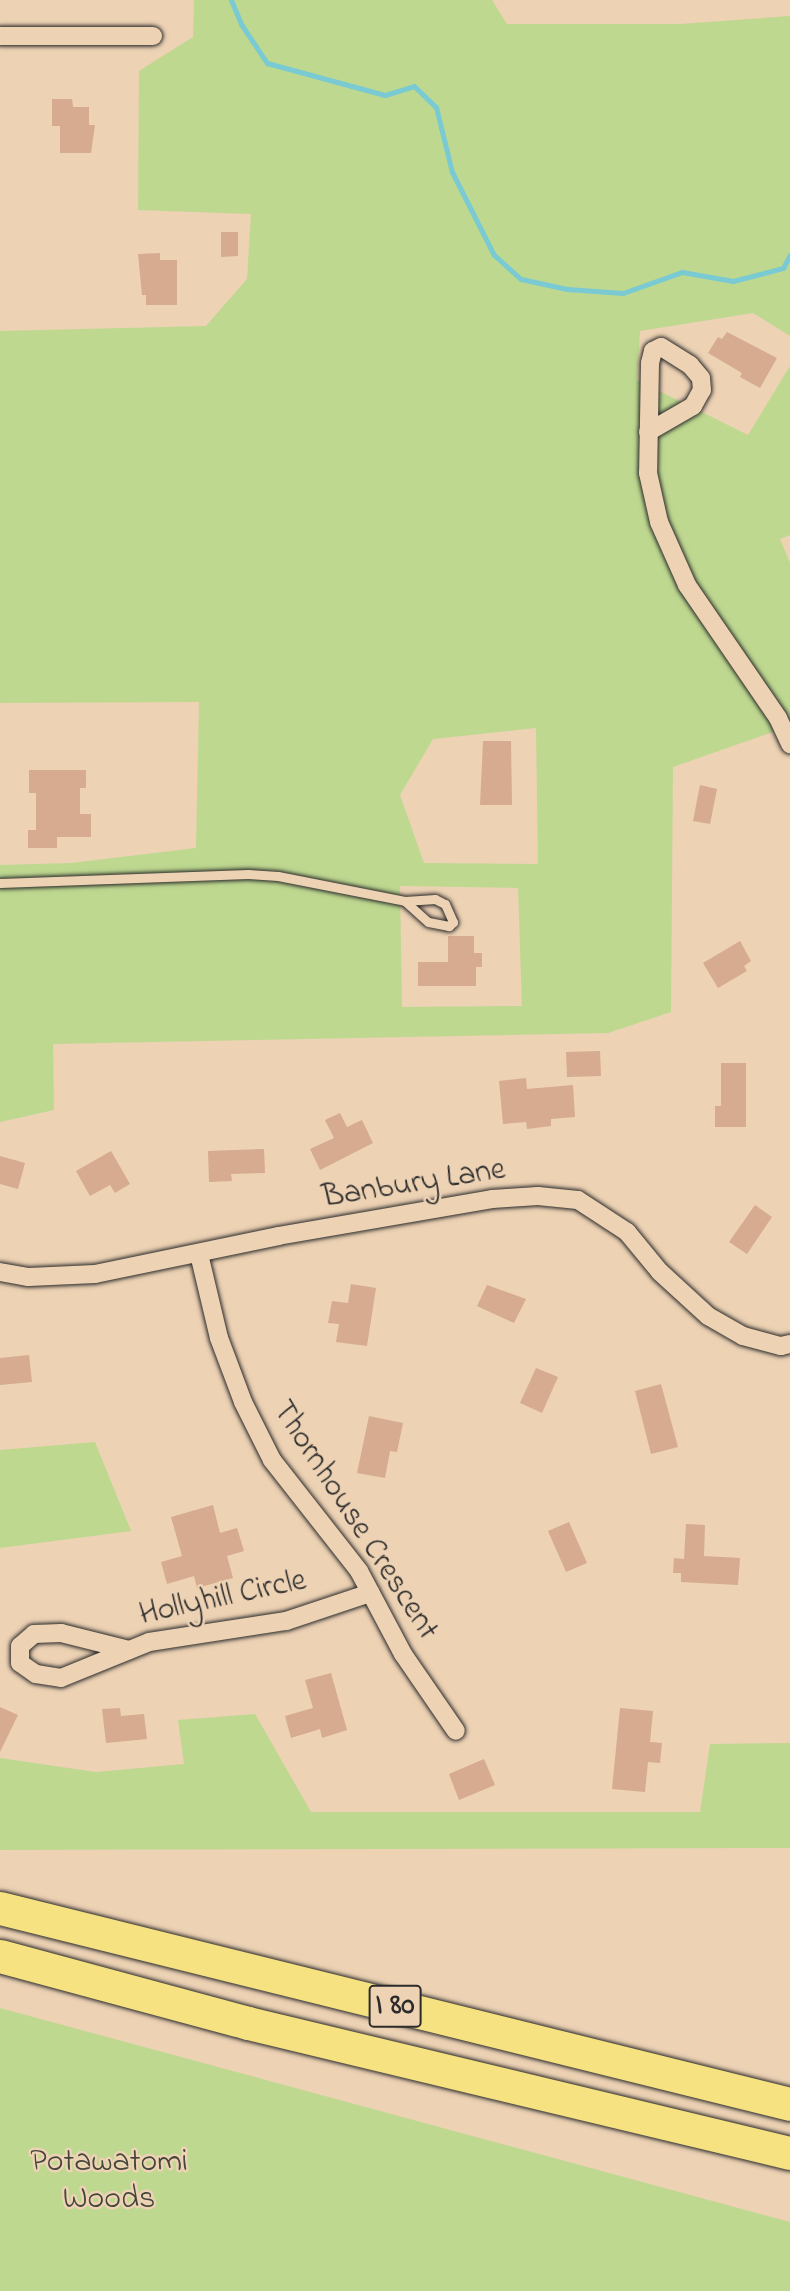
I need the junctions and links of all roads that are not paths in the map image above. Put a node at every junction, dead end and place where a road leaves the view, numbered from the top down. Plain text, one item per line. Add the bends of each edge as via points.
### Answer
1 (0, 36) edge
2 (153, 36) dead end
3 (648, 432) junction
4 (790, 744) edge
5 (0, 883) edge
6 (405, 901) junction
7 (199, 1254) junction
8 (0, 1272) edge
9 (790, 1344) edge
10 (370, 1593) junction
11 (129, 1650) junction
12 (456, 1731) dead end
13 (0, 1908) edge
14 (0, 1956) edge
15 (790, 2104) edge
16 (790, 2153) edge

1 - 2 street
3 - 3 street via 693,406 702,390 701,378 690,365 661,347 653,351 650,363
3 - 4 street via 648,473 659,522 687,584 778,718
5 - 6 lane via 248,874
6 - 6 lane via 428,922 449,926 453,922 444,904 435,899
7 - 8 street, Banbury Lane via 95,1274 29,1277
7 - 9 street, Banbury Lane via 492,1199 538,1196 578,1200 627,1232 660,1272 708,1316 743,1336
7 - 10 street, Thornhouse Crescent via 219,1338 272,1460 347,1554
10 - 11 street, Hollyhill Circle via 286,1620 149,1642
10 - 12 street, Thornhouse Crescent via 403,1654
11 - 11 street, Hollyhill Circle via 61,1633 34,1634 20,1646 20,1663 36,1674 61,1678
13 - 15 highway, I 80
14 - 16 highway, I 80 via 248,2023

